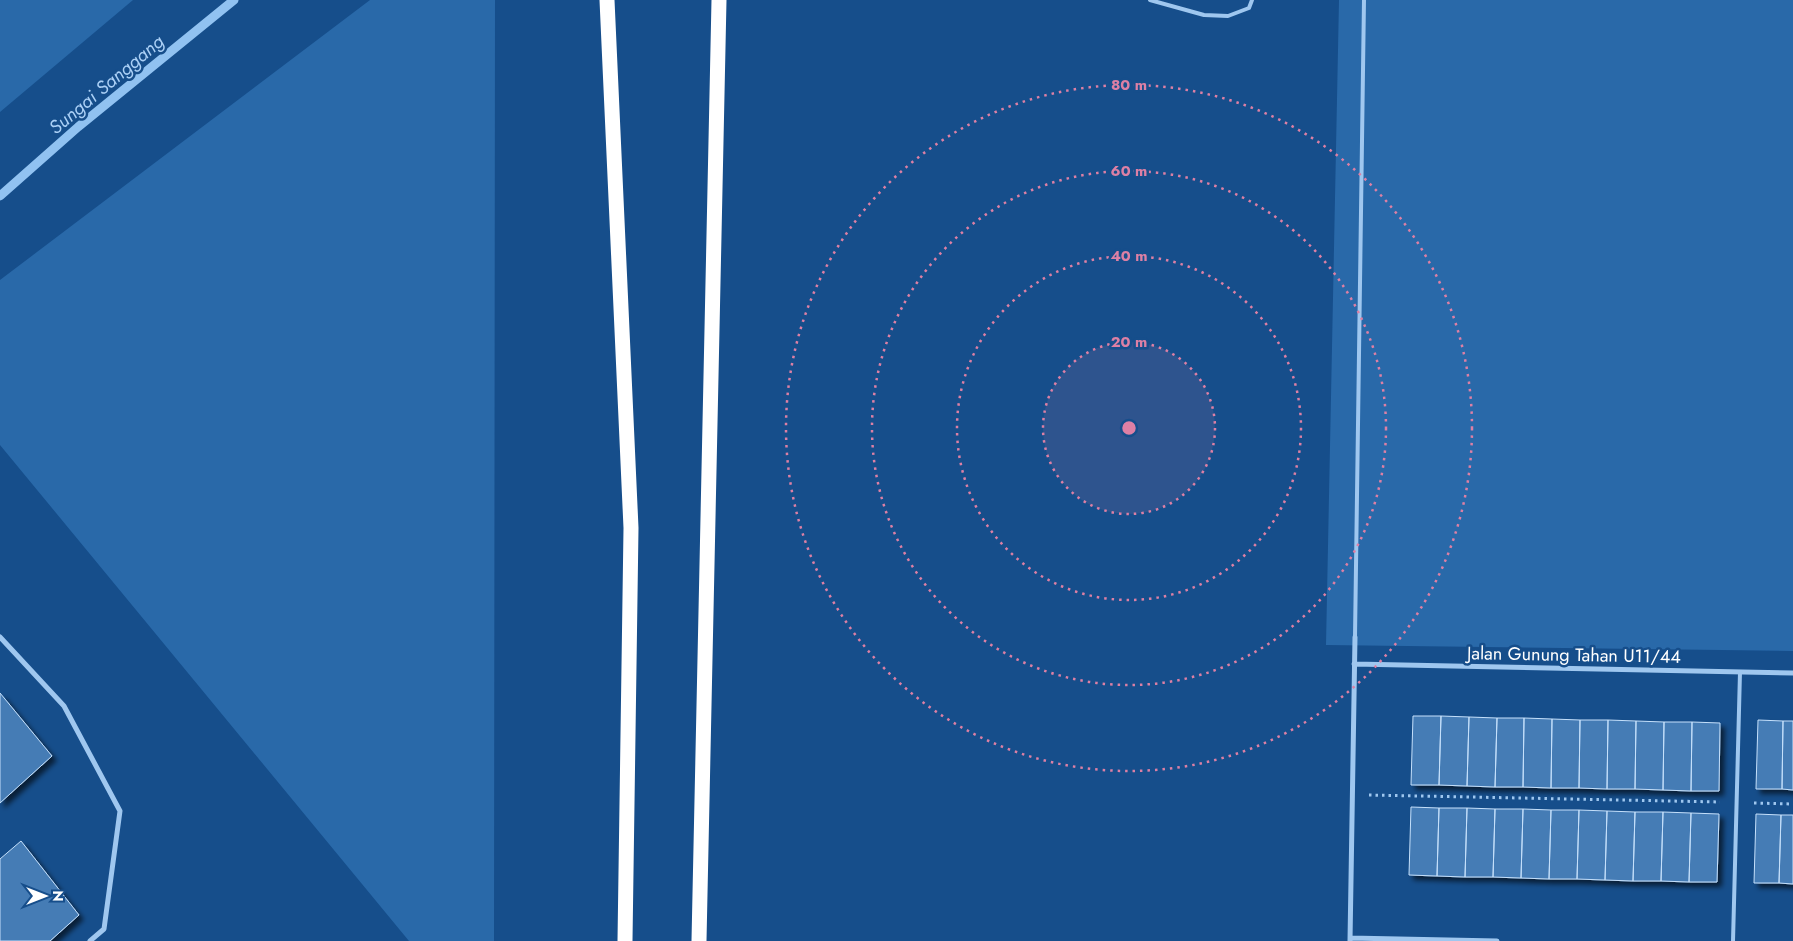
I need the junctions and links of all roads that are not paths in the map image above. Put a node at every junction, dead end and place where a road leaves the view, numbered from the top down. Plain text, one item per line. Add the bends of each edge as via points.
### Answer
1 (607, 0) edge
2 (719, 0) edge
3 (1150, 0) edge
4 (1252, 0) edge
5 (1364, 0) edge
6 (0, 637) edge
7 (1355, 637) joint
8 (1354, 664) junction
9 (1740, 672) junction
10 (1793, 673) edge
11 (1350, 940) edge
12 (90, 941) edge
13 (625, 941) edge
14 (699, 941) edge
15 (1497, 941) edge
16 (1734, 941) edge

1 - 13 highway via 631,528
2 - 14 highway
3 - 4 lane via 1204,15 1228,16 1249,8
5 - 7 lane
6 - 12 street via 64,706 120,811 104,929
7 - 8 street
8 - 9 street, Jalan Gunung Tahan U11/44
8 - 11 street
9 - 10 street, Jalan Gunung Tahan U11/44
9 - 16 lane
11 - 15 street

